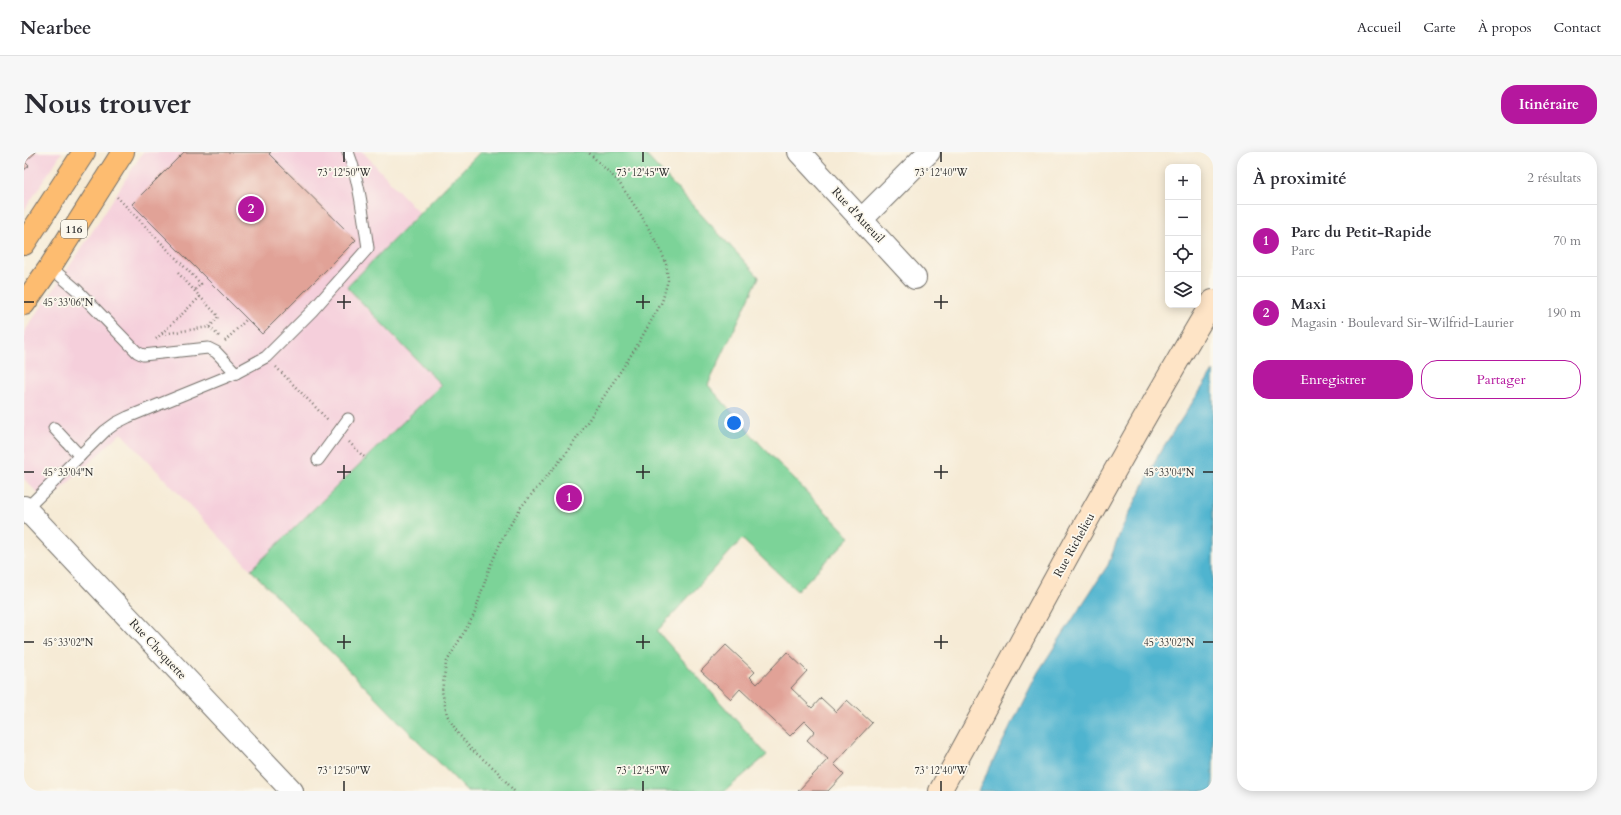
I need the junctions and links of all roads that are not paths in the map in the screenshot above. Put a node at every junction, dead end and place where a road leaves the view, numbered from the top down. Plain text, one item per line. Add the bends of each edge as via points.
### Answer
1 (84, 152) edge
2 (123, 152) edge
3 (348, 152) edge
4 (799, 152) edge
5 (929, 152) edge
6 (862, 219) junction
7 (24, 244) edge
8 (50, 267) junction
9 (915, 278) dead end
10 (1213, 301) edge
11 (24, 304) edge
12 (236, 374) junction
13 (348, 419) dead end
14 (54, 428) dead end
15 (80, 456) junction
16 (318, 460) dead end
17 (25, 508) edge
18 (292, 791) edge
19 (940, 791) edge

1 - 7 main road, 116
2 - 8 main road, 116
3 - 12 lane via 362,203 368,248 312,311 266,357
4 - 6 street, Rue d'Auteuil
5 - 6 street
6 - 9 street, Rue d'Auteuil
8 - 11 main road, 116
8 - 12 lane via 77,290 138,352 143,354 208,348 216,352
10 - 19 main road, Rue Richelieu via 1135,435
12 - 15 lane via 122,419
13 - 16 lane
14 - 15 lane
15 - 17 lane
17 - 18 street, Rue Choquette

